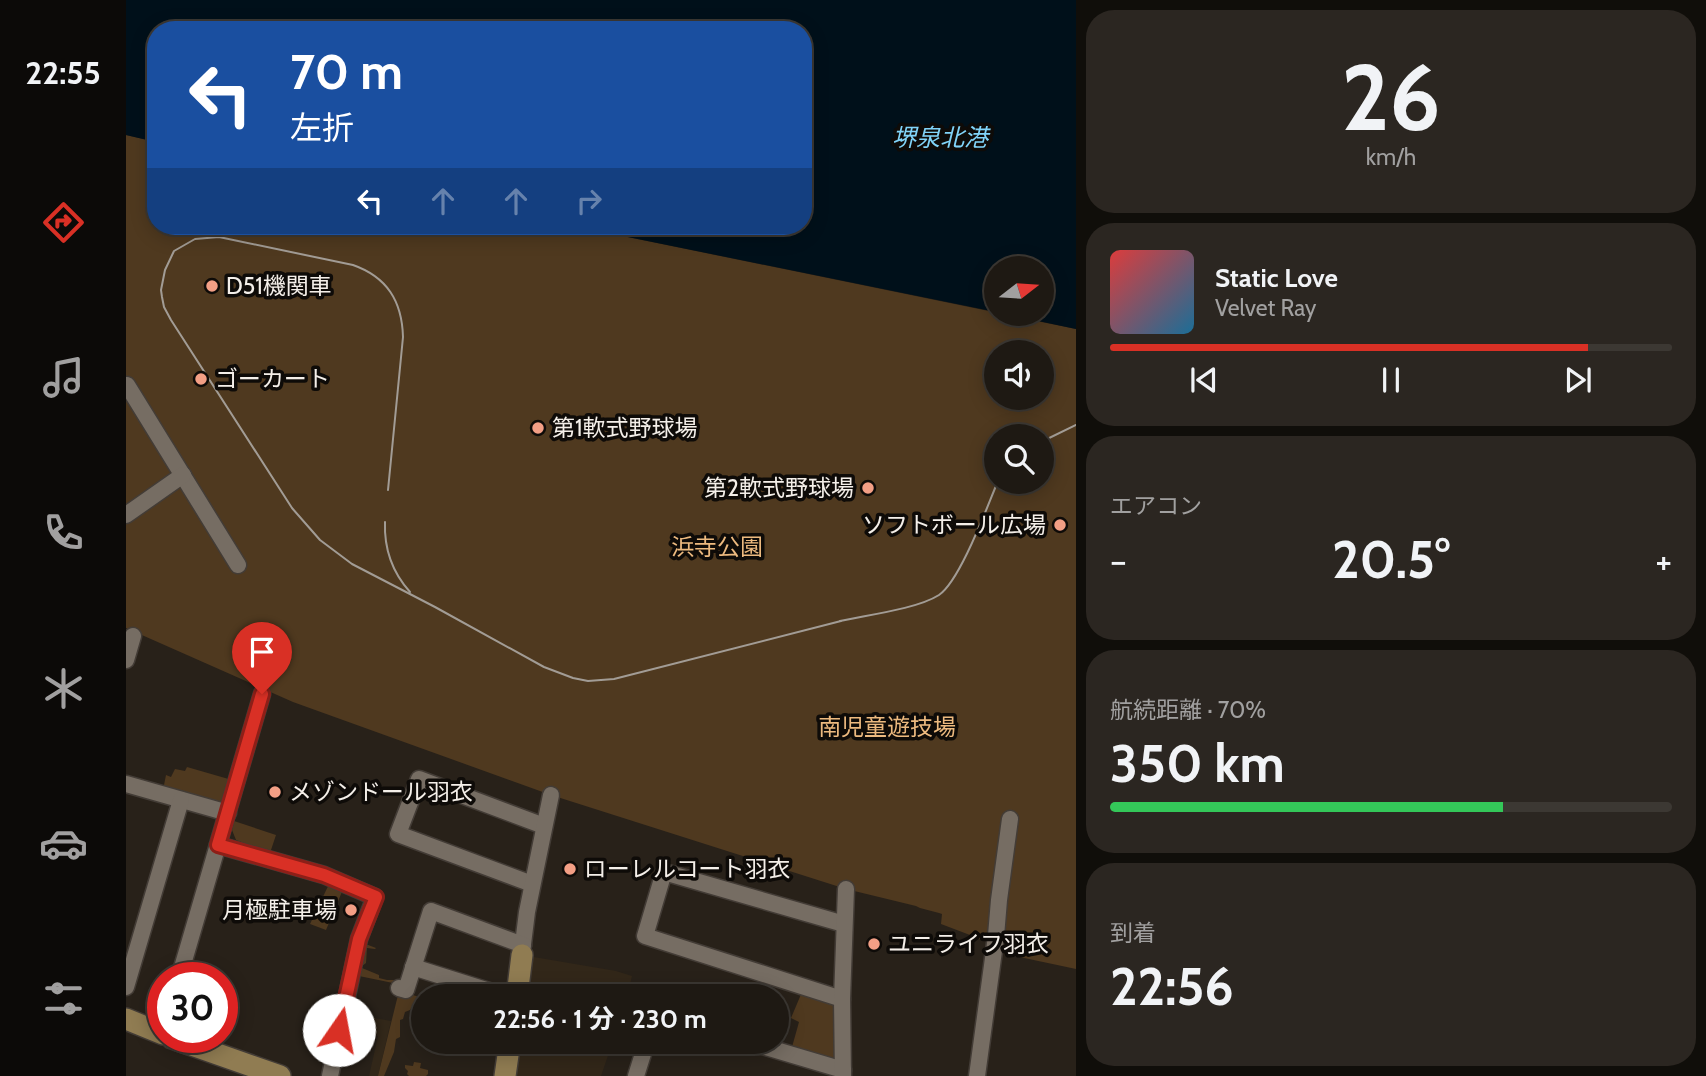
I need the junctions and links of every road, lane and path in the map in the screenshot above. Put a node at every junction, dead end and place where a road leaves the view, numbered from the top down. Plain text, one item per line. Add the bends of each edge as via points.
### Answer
1 (127, 385) edge
2 (183, 475) junction
3 (126, 515) edge
4 (238, 565) dead end
5 (133, 636) dead end
6 (126, 660) edge
7 (262, 694) dead end
8 (126, 784) edge
9 (551, 795) dead end
10 (181, 800) junction
11 (228, 813) junction
12 (1010, 819) dead end
13 (544, 826) junction
14 (218, 845) junction
15 (532, 884) junction
16 (846, 889) dead end
17 (844, 924) junction
18 (522, 950) junction
19 (184, 962) edge
20 (413, 967) junction
21 (467, 984) edge
22 (518, 984) edge
23 (126, 987) edge
24 (399, 988) dead end
25 (842, 999) junction
26 (126, 1019) edge
27 (147, 1028) edge
28 (215, 1053) edge
29 (508, 1054) edge
30 (643, 1054) edge
31 (785, 1054) edge
32 (843, 1073) edge
33 (280, 1076) edge
34 (330, 1076) edge
35 (505, 1076) edge
36 (636, 1076) edge
37 (977, 1076) edge

1 - 2 street
2 - 3 street
2 - 4 street
5 - 6 street
7 - 11 street
8 - 10 street
9 - 13 street
10 - 11 street
10 - 23 street
11 - 14 street
12 - 37 street
13 - 15 street
13 - 15 street via 419,779 398,834
14 - 19 street
14 - 34 street via 324,875 376,897 359,939
15 - 18 street
16 - 17 street
17 - 25 street
17 - 25 street via 664,872 645,936
18 - 20 street via 430,911
18 - 22 main road
20 - 21 street
20 - 24 street via 406,990
25 - 32 street
26 - 27 main road
28 - 33 main road
29 - 35 main road
30 - 36 street
31 - 32 street

